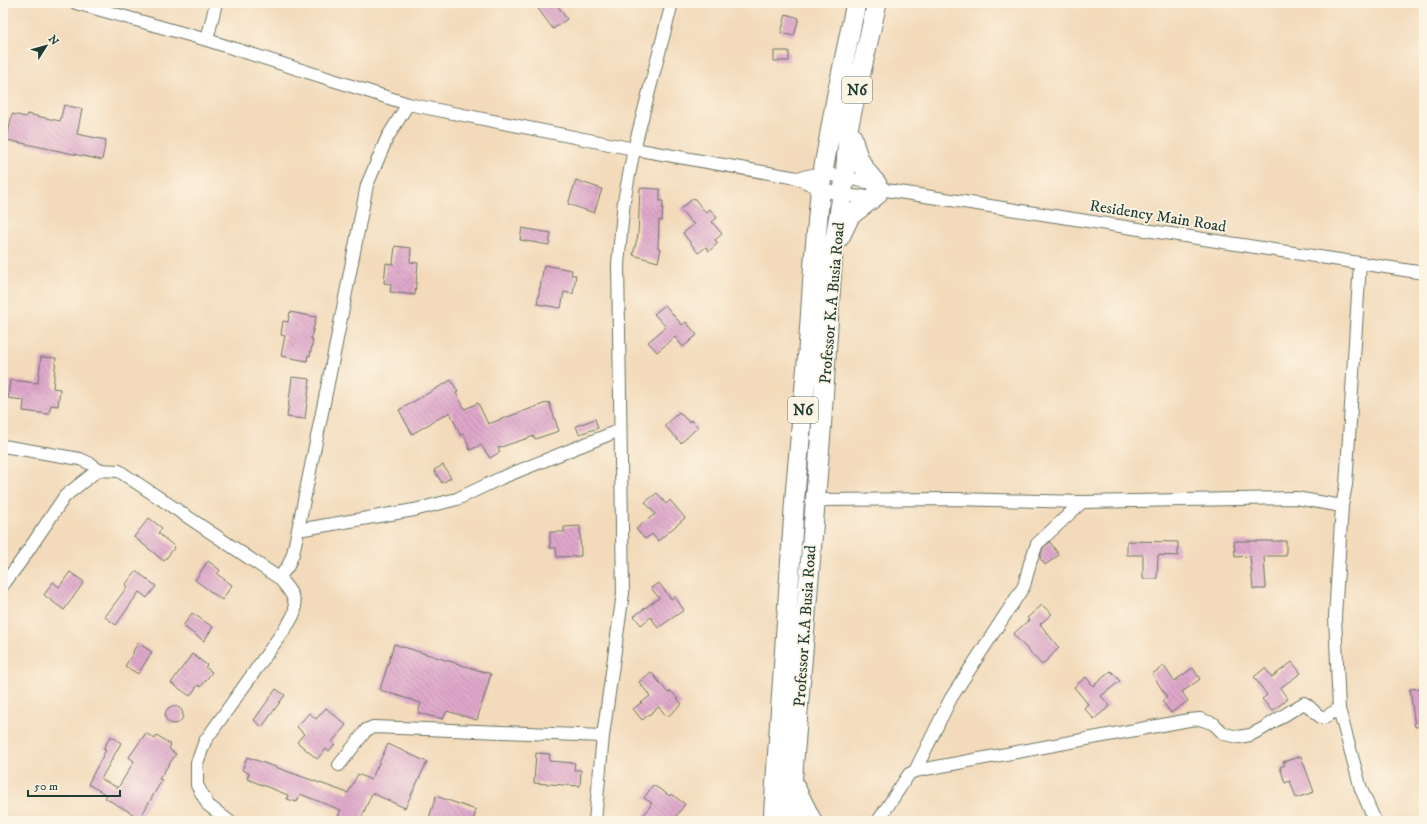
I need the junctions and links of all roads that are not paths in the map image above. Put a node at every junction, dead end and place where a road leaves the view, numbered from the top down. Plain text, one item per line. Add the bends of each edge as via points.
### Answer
1 (76, 3) edge
2 (216, 3) edge
3 (672, 3) edge
4 (856, 3) edge
5 (876, 3) edge
6 (207, 40) junction
7 (408, 104) junction
8 (849, 124) junction
9 (634, 148) junction
10 (822, 181) junction
11 (844, 187) junction
12 (880, 190) junction
13 (833, 250) junction
14 (1360, 263) junction
15 (1424, 273) edge
16 (620, 430) junction
17 (3, 446) edge
18 (98, 470) junction
19 (815, 500) junction
20 (1082, 502) junction
21 (1342, 506) junction
22 (298, 530) junction
23 (279, 578) junction
24 (3, 585) edge
25 (1339, 709) junction
26 (603, 736) junction
27 (339, 765) dead end
28 (915, 771) junction
29 (792, 782) junction
30 (229, 821) edge
31 (595, 821) edge
32 (773, 821) edge
33 (789, 821) edge
34 (812, 821) edge
35 (878, 821) edge
36 (1375, 821) edge

1 - 6 street
2 - 6 street
3 - 9 street
4 - 10 main road, Professor K.A Busia Road / N6
5 - 8 main road, Professor K.A Busia Road / N6
6 - 7 street
7 - 9 street
7 - 22 street via 386,138 367,185
8 - 11 main road, Professor K.A Busia Road / N6
8 - 12 main road via 860,163
9 - 10 street
9 - 16 street via 624,201 618,264
10 - 11 street
10 - 11 street
10 - 32 main road, Professor K.A Busia Road / N6 via 795,495
11 - 12 street
11 - 12 street
11 - 13 main road, Professor K.A Busia Road / N6
12 - 13 main road via 850,216
12 - 14 street, Residency Main Road
13 - 19 main road, Professor K.A Busia Road / N6
14 - 15 street, Residency Main Road
14 - 21 street via 1346,485
16 - 22 street via 501,478 457,499 414,510
16 - 26 street via 623,593
17 - 18 street via 80,459
18 - 23 street via 119,471
18 - 24 street via 65,496
19 - 20 street via 953,499
19 - 29 main road, Professor K.A Busia Road / N6
20 - 21 street via 1296,498
20 - 28 street via 1037,544 1024,586 951,698
21 - 25 street via 1335,617
22 - 23 street via 293,554
23 - 30 street via 293,597 296,608 293,615 205,741 196,763 197,786 208,805
25 - 28 street via 1323,718 1304,703 1262,729 1239,737 1224,734 1214,724 1200,719 1189,720
25 - 36 street via 1361,789
26 - 27 street via 373,727 366,730
26 - 31 street
28 - 35 street via 909,774
29 - 33 main road, Professor K.A Busia Road / N6
29 - 34 main road

